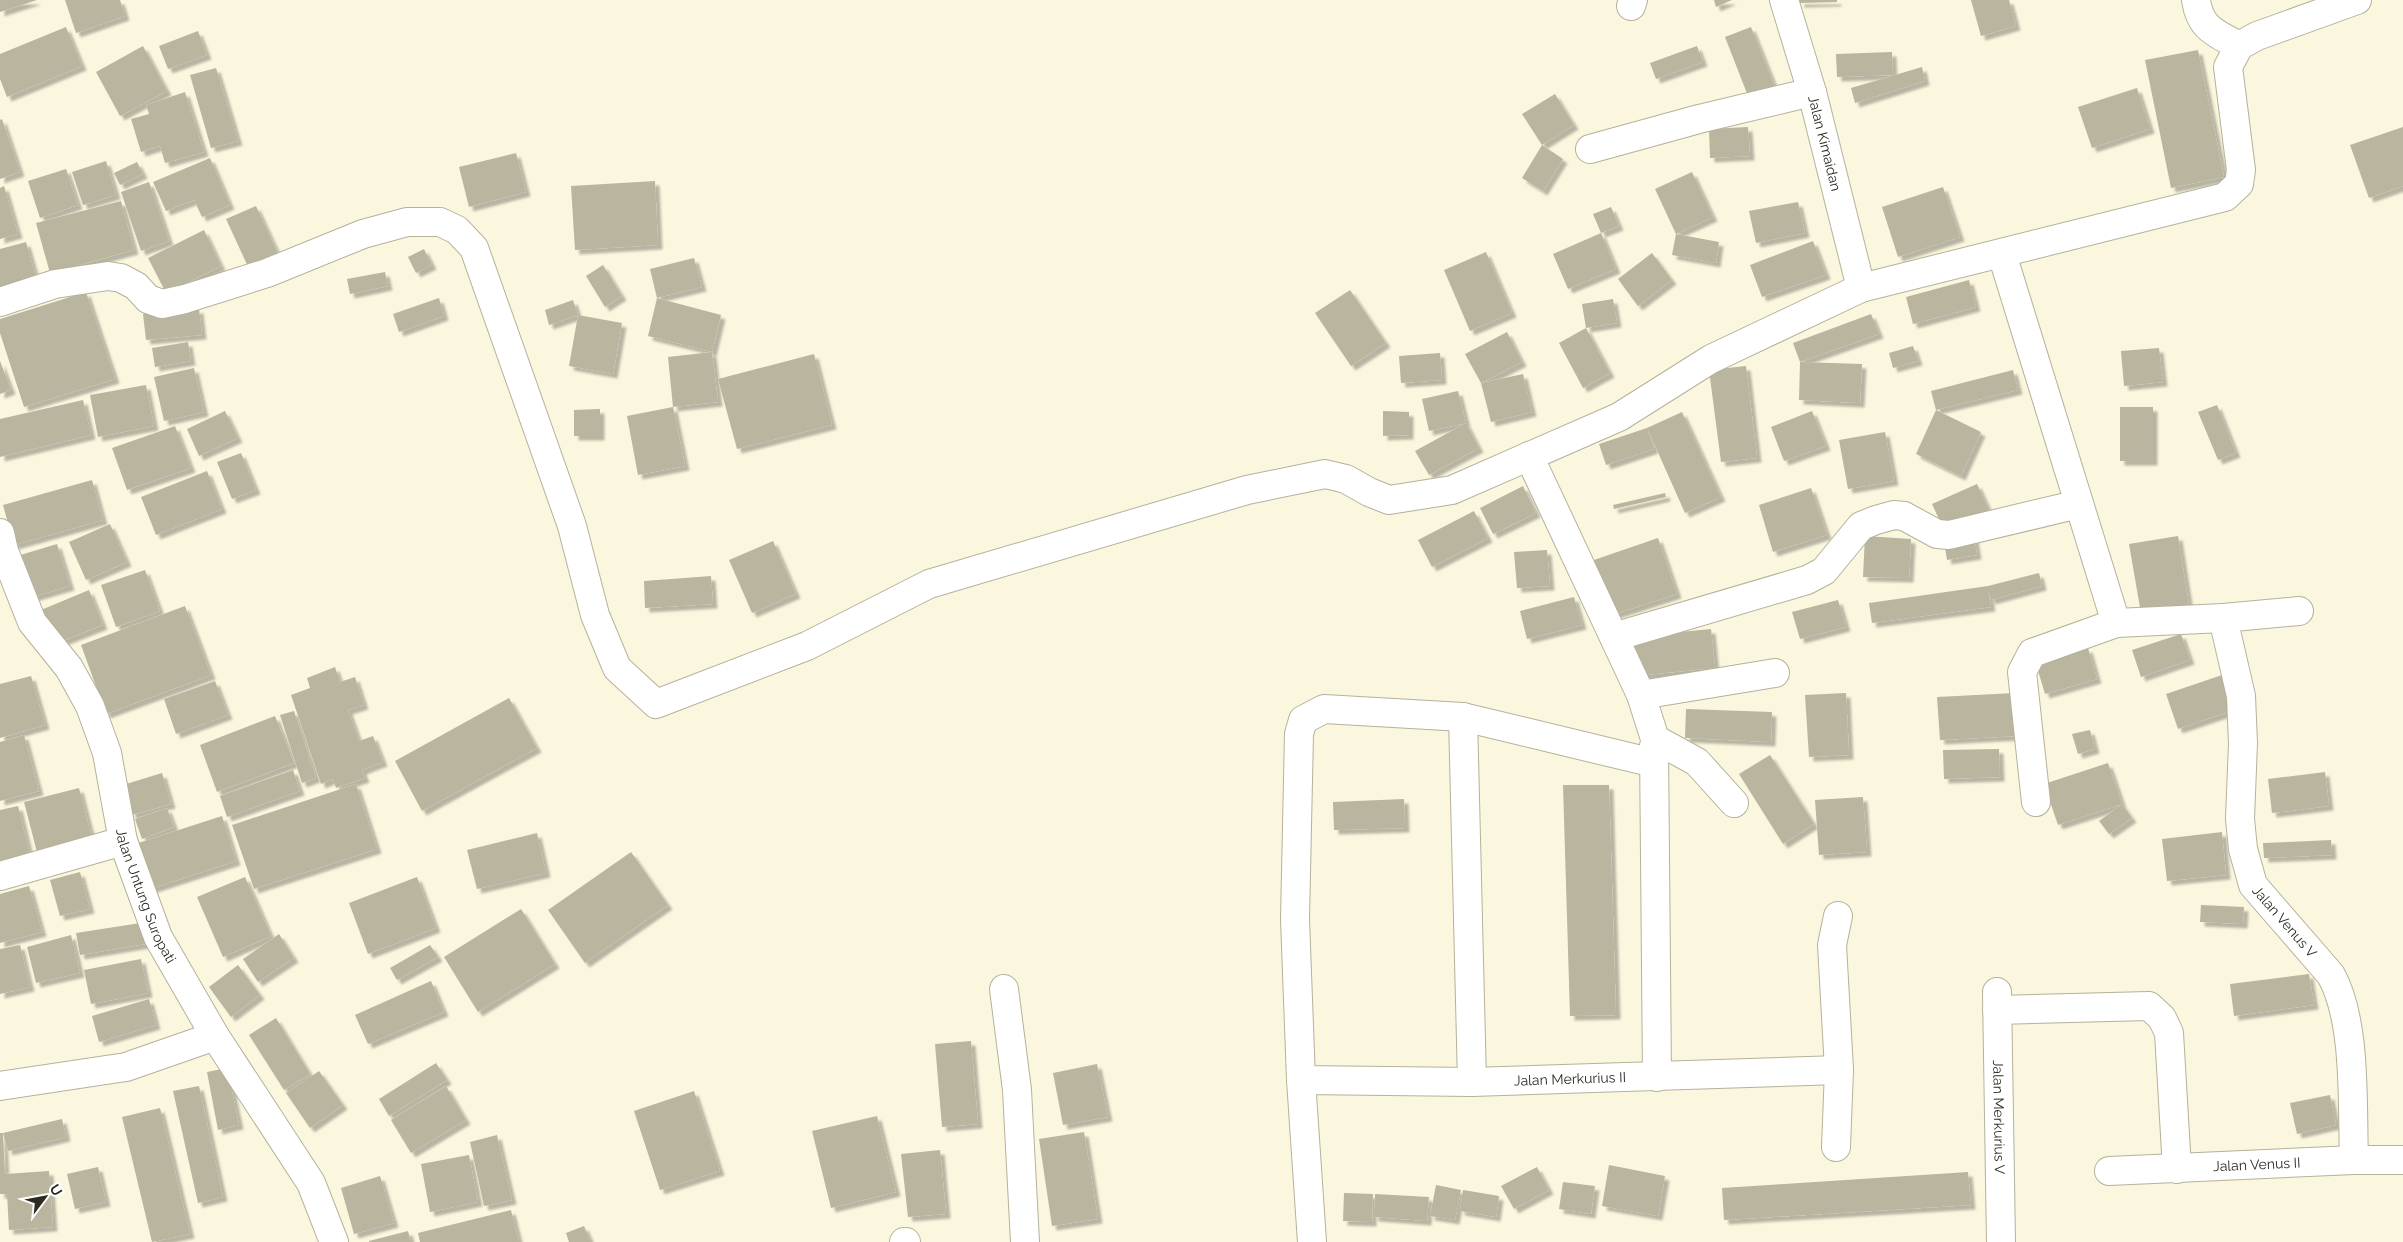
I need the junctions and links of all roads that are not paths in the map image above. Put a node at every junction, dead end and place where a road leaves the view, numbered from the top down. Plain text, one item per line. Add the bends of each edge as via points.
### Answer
1 (1784, 0) edge
2 (2196, 0) edge
3 (2357, 0) edge
4 (2239, 46) junction
5 (1812, 92) junction
6 (1590, 149) dead end
7 (2002, 254) junction
8 (1861, 288) junction
9 (0, 302) edge
10 (1528, 456) junction
11 (2079, 504) junction
12 (0, 533) edge
13 (2299, 611) dead end
14 (2223, 618) junction
15 (2116, 623) junction
16 (1614, 637) junction
17 (1775, 673) dead end
18 (1641, 695) junction
19 (1463, 717) junction
20 (1654, 751) junction
21 (1734, 802) dead end
22 (2036, 802) dead end
23 (123, 842) junction
24 (0, 876) edge
25 (1838, 916) dead end
26 (1004, 989) dead end
27 (215, 1036) junction
28 (1839, 1070) junction
29 (1657, 1077) junction
30 (1300, 1080) junction
31 (1472, 1082) junction
32 (0, 1086) edge
33 (1836, 1147) dead end
34 (2354, 1160) junction
35 (2403, 1160) edge
36 (2177, 1169) junction
37 (2109, 1171) dead end
38 (334, 1242) edge
39 (1025, 1242) edge
40 (1312, 1242) edge
41 (2001, 1242) edge

1 - 5 street, Jalan Kimaidan
2 - 4 street via 2198,13 2207,28
3 - 4 street via 2257,36
4 - 7 street via 2228,67 2241,170 2239,184 2225,197
5 - 6 street
5 - 8 street, Jalan Kimaidan
7 - 8 street
7 - 11 street
8 - 10 street via 1711,359 1619,417
9 - 10 street via 55,284 108,276 121,278 136,286 148,299 162,304 267,273 363,234 407,222 440,222 457,230 474,248 572,526 595,615 617,668 656,704 807,646 929,584 1247,490 1325,474 1346,479 1389,500 1452,490
10 - 16 street
11 - 15 street
11 - 16 street via 1948,536 1937,534 1904,516 1876,520 1861,526 1824,571 1807,580
12 - 23 street, Jalan Untung Suropati via 32,622 69,668 90,706 108,753
13 - 14 street
14 - 15 street
14 - 34 street, Jalan Venus V via 2241,696 2240,819 2243,849 2253,885 2338,987 2349,1029
15 - 22 street via 2032,653 2022,672
16 - 18 street
17 - 18 street
18 - 20 street
19 - 20 street
19 - 30 street via 1324,709 1303,720 1299,734 1295,919
19 - 31 street
20 - 21 street via 1697,762
20 - 29 street
23 - 24 street
23 - 27 street, Jalan Untung Suropati via 158,937
25 - 28 street via 1832,945
26 - 39 street via 1017,1090
27 - 32 street via 126,1067
27 - 38 street, Jalan Untung Suropati via 311,1183
28 - 29 street, Jalan Merkurius II
28 - 33 street
29 - 31 street, Jalan Merkurius II
30 - 31 street, Jalan Merkurius II
30 - 40 street
34 - 35 street, Jalan Venus II
34 - 36 street, Jalan Venus II
36 - 37 street, Jalan Venus II
36 - 41 street, Jalan Merkurius V via 2168,1033 2156,1012 2149,1006 1997,1001

